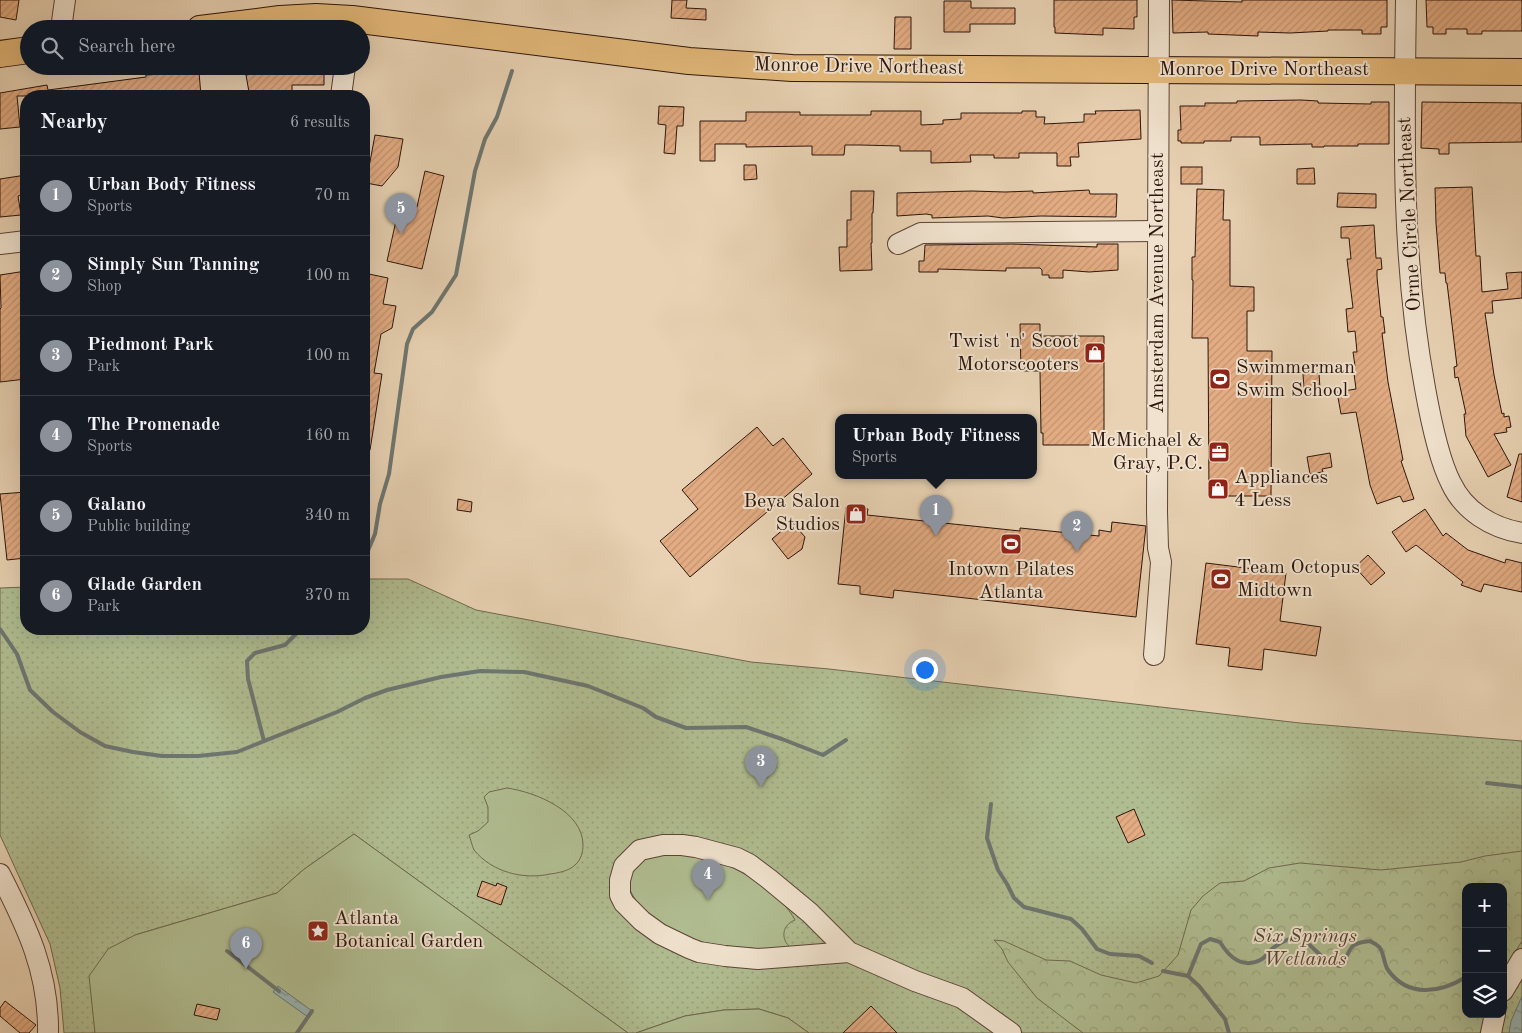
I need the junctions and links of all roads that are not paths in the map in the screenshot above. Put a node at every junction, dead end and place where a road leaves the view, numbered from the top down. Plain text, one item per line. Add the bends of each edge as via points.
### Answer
1 (65, 0) edge
2 (1158, 0) edge
3 (1406, 0) edge
4 (62, 20) edge
5 (272, 20) edge
6 (331, 20) edge
7 (370, 26) edge
8 (20, 51) edge
9 (0, 54) edge
10 (1159, 70) junction
11 (1405, 71) junction
12 (1522, 72) edge
13 (344, 75) edge
14 (341, 90) edge
15 (1158, 231) junction
16 (20, 242) edge
17 (0, 244) edge
18 (898, 244) dead end
19 (1522, 533) edge
20 (1154, 655) dead end
21 (0, 874) edge
22 (849, 952) junction
23 (1522, 959) edge
24 (1507, 984) edge
25 (1494, 1018) edge
26 (48, 1033) edge
27 (1011, 1033) edge
28 (1490, 1033) edge

1 - 4 street
2 - 10 street, Amsterdam Avenue Northeast
3 - 11 street, Orme Circle Northeast
5 - 6 main road, Monroe Drive Northeast via 316,17
7 - 10 main road, Monroe Drive Northeast via 689,61 792,68
8 - 9 main road
10 - 11 main road, Monroe Drive Northeast
10 - 15 street, Amsterdam Avenue Northeast
11 - 12 main road, Monroe Drive Northeast
11 - 19 street, Orme Circle Northeast via 1406,224 1411,297 1431,415 1444,466 1460,498 1491,524
13 - 14 street
15 - 18 street via 921,233
15 - 20 street, Amsterdam Avenue Northeast via 1157,526 1161,562
16 - 17 street
21 - 26 street via 42,971
22 - 22 street via 810,913 737,858 682,845 663,845 640,850 624,866 620,880 620,895 624,903 660,934 699,952 758,959
22 - 27 street via 962,998
23 - 24 street
25 - 28 street

